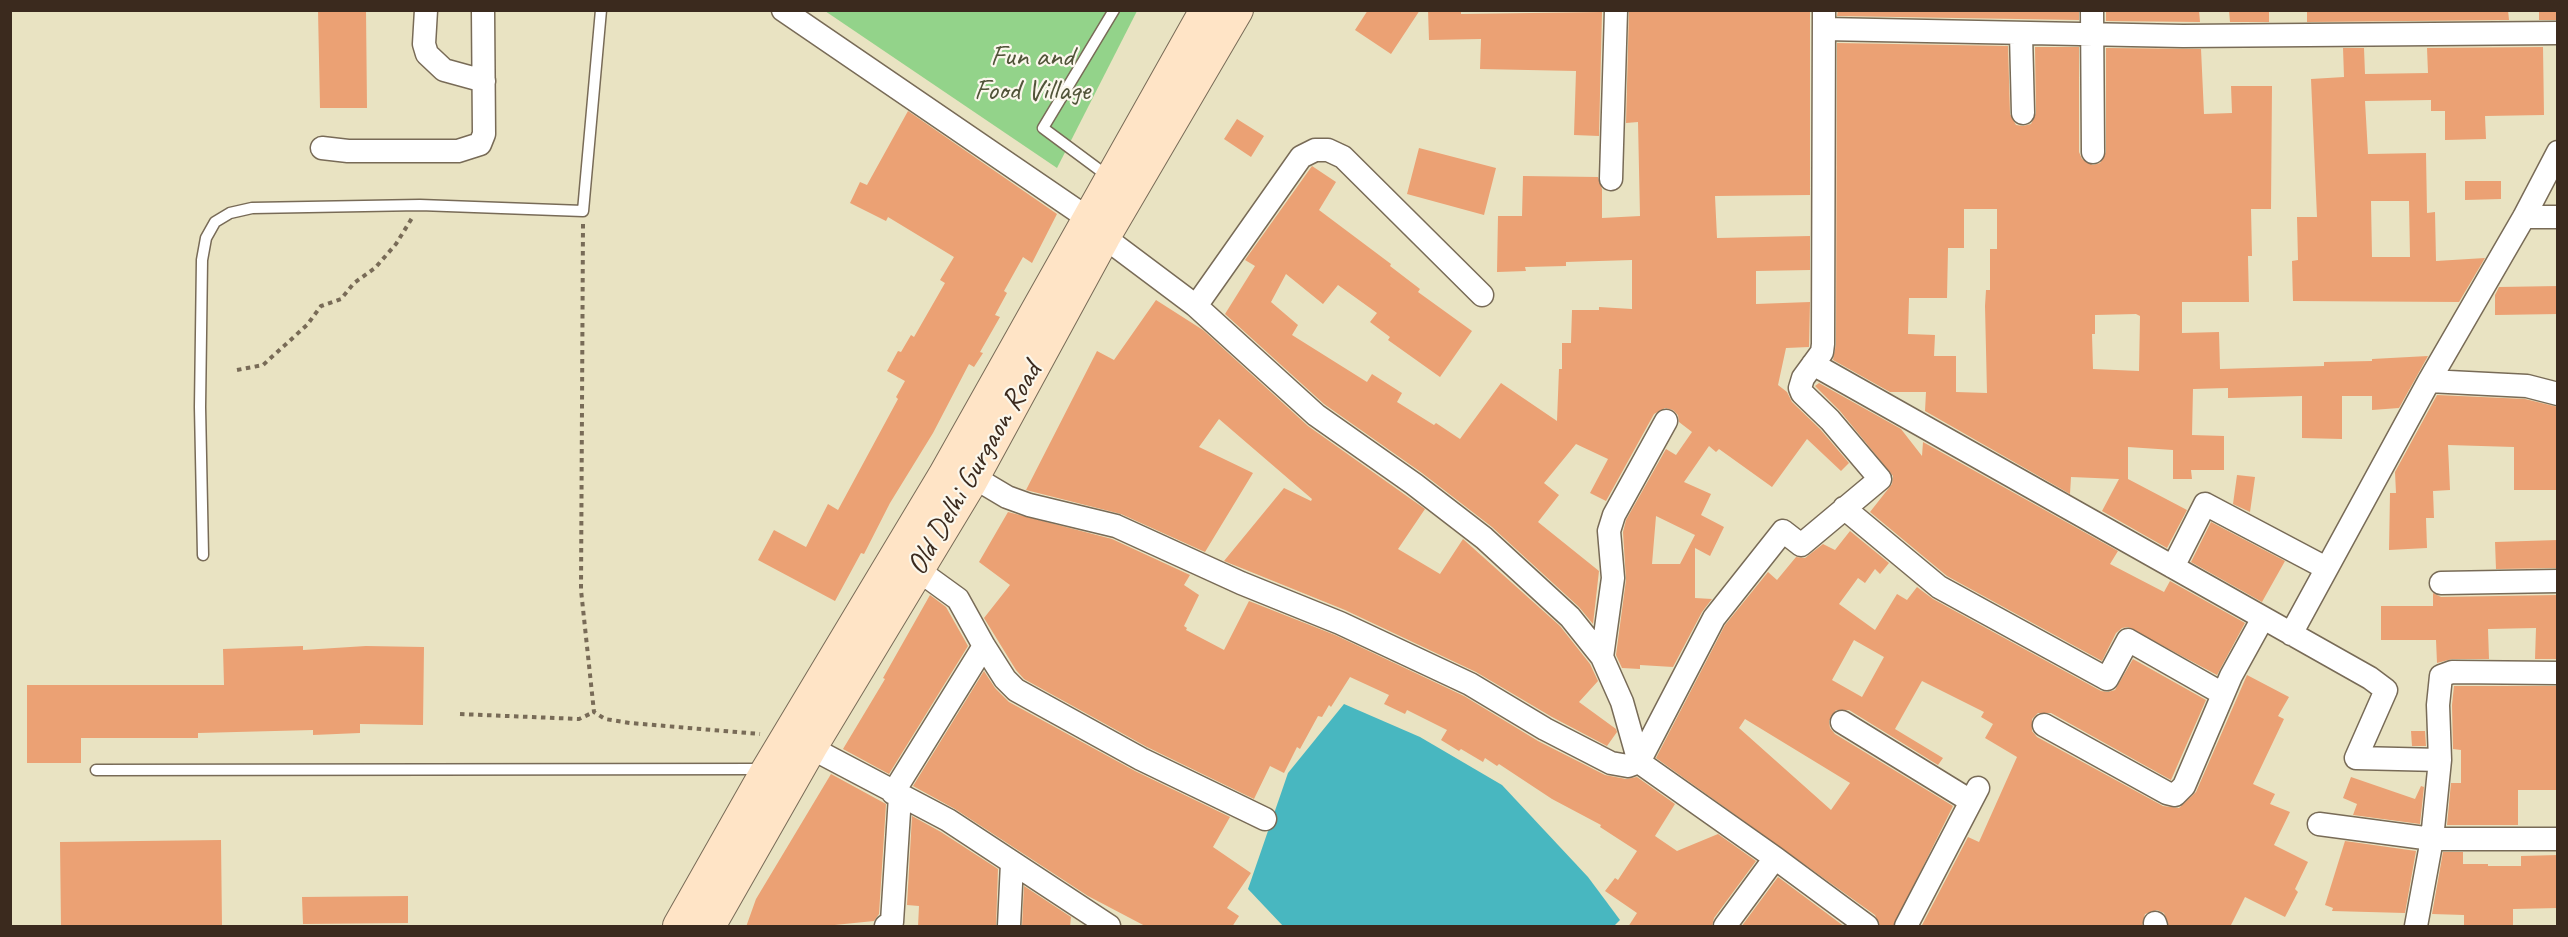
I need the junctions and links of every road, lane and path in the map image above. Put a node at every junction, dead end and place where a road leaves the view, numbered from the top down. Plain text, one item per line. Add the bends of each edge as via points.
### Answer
1 (426, 10) edge
2 (483, 10) edge
3 (601, 10) edge
4 (1114, 10) edge
5 (1206, 10) edge
6 (1238, 10) edge
7 (1616, 10) edge
8 (2092, 10) edge
9 (784, 11) edge
10 (1824, 20) edge
11 (2558, 33) edge
12 (2021, 34) junction
13 (2092, 35) junction
14 (484, 81) junction
15 (2023, 113) dead end
16 (322, 148) dead end
17 (2092, 152) dead end
18 (2558, 152) edge
19 (1111, 179) junction
20 (1611, 179) dead end
21 (420, 205) junction
22 (583, 211) junction
23 (2524, 217) junction
24 (2558, 217) edge
25 (1096, 228) junction
26 (1482, 295) dead end
27 (1197, 306) junction
28 (1814, 364) junction
29 (237, 370) dead end
30 (2429, 381) junction
31 (2558, 394) edge
32 (1666, 421) dead end
33 (962, 471) junction
34 (1844, 508) junction
35 (203, 555) dead end
36 (2173, 567) junction
37 (2326, 568) junction
38 (918, 570) junction
39 (2558, 581) edge
40 (2441, 583) dead end
41 (2263, 618) junction
42 (2291, 634) junction
43 (984, 646) junction
44 (1602, 657) junction
45 (2558, 673) edge
46 (2223, 694) junction
47 (594, 712) junction
48 (460, 714) dead end
49 (1842, 722) dead end
50 (2044, 725) dead end
51 (800, 742) junction
52 (2440, 760) junction
53 (1639, 762) junction
54 (768, 769) junction
55 (96, 770) dead end
56 (896, 794) junction
57 (1265, 819) dead end
58 (2319, 824) dead end
59 (2558, 838) edge
60 (2432, 839) junction
61 (1775, 858) junction
62 (1012, 863) junction
63 (679, 927) edge
64 (709, 927) edge
65 (885, 927) edge
66 (1009, 927) edge
67 (1109, 927) edge
68 (1725, 927) edge
69 (1867, 927) edge
70 (1906, 927) edge
71 (2416, 927) edge

1 - 14 street via 427,54 444,70
2 - 14 street
3 - 22 lane
4 - 19 lane via 1043,128
5 - 19 main road, Old Delhi Gurgaon Road
6 - 25 main road, Old Delhi Gurgaon Road
7 - 20 street
8 - 13 street
9 - 25 street
10 - 12 street
10 - 28 street via 1823,344
11 - 13 street
12 - 13 street
12 - 15 street
13 - 17 street
14 - 16 street via 484,134 480,144 471,148 432,152
18 - 23 street
19 - 25 main road, Old Delhi Gurgaon Road
21 - 22 lane
21 - 29 path via 396,244 375,268 340,298 321,306 307,325 263,365
21 - 35 lane via 252,208 230,213 215,222 206,238 202,260
22 - 47 path via 581,590
23 - 24 street
23 - 30 street
25 - 27 street
25 - 33 main road, Old Delhi Gurgaon Road
26 - 27 street via 1343,157 1328,150 1315,150 1301,157
27 - 44 street via 1316,415 1484,538 1570,617
28 - 34 street via 1801,383 1802,393 1880,479
28 - 36 street
30 - 31 street via 2528,386
30 - 37 street
32 - 44 street via 1609,531 1613,578
33 - 38 main road, Old Delhi Gurgaon Road
33 - 51 main road, Old Delhi Gurgaon Road
33 - 53 street via 1029,505 1116,526 1410,654 1611,763 1628,766
34 - 46 street via 1939,586 2107,679 2128,640
34 - 53 street via 1801,545 1783,531 1714,618
36 - 37 street via 2205,504
36 - 41 street
37 - 42 street
38 - 43 street via 958,599
38 - 51 main road, Old Delhi Gurgaon Road
39 - 40 street
41 - 42 street
41 - 46 street
42 - 52 street via 2386,690 2356,758
43 - 56 street
43 - 57 street via 1016,690 1141,759
44 - 53 street via 1622,702
45 - 52 street via 2441,676
46 - 50 street via 2184,786 2175,795
47 - 48 path via 579,718
47 - 51 path via 605,719 630,723
49 - 70 street via 1974,794
51 - 54 main road, Old Delhi Gurgaon Road
51 - 56 street
51 - 64 main road, Old Delhi Gurgaon Road
52 - 60 street
53 - 61 street
54 - 55 lane
54 - 63 main road, Old Delhi Gurgaon Road
56 - 62 street via 948,820
56 - 65 street via 892,922
58 - 60 street
59 - 60 street
60 - 71 street
61 - 68 street
61 - 69 street
62 - 66 street
62 - 67 street

